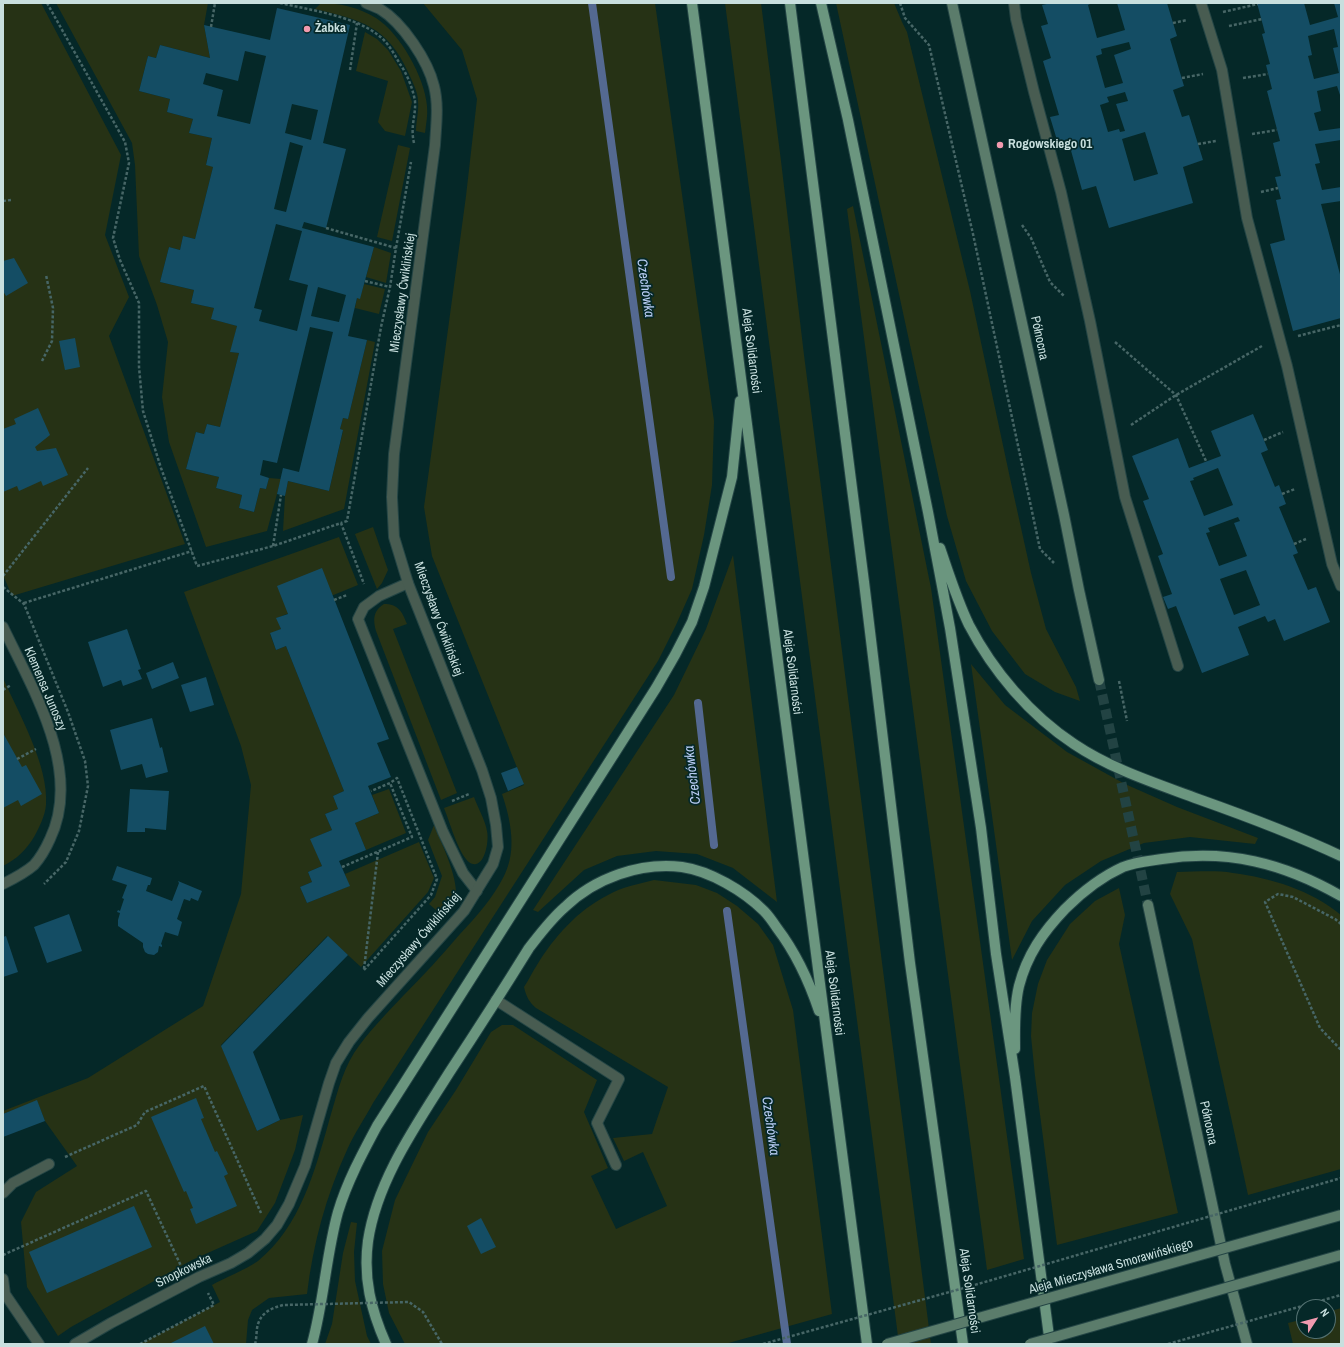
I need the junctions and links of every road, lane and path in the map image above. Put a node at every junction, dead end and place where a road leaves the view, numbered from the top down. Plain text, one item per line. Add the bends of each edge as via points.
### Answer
1 (47, 3) edge
2 (215, 3) edge
3 (280, 3) edge
4 (366, 3) edge
5 (692, 3) edge
6 (790, 3) edge
7 (821, 3) edge
8 (900, 3) edge
9 (952, 3) edge
10 (1014, 3) edge
11 (1201, 3) edge
12 (1262, 19) dead end
13 (357, 23) junction
14 (211, 27) dead end
15 (1224, 27) dead end
16 (350, 70) dead end
17 (1268, 74) dead end
18 (1238, 79) dead end
19 (415, 143) dead end
20 (412, 158) dead end
21 (1278, 188) dead end
22 (1257, 192) dead end
23 (11, 200) dead end
24 (3, 201) edge
25 (1019, 222) dead end
26 (326, 228) dead end
27 (396, 248) junction
28 (46, 275) dead end
29 (365, 281) dead end
30 (390, 287) junction
31 (1067, 299) dead end
32 (1090, 321) junction
33 (1279, 337) junction
34 (42, 361) dead end
35 (742, 385) junction
36 (1176, 395) junction
37 (1112, 438) junction
38 (1206, 461) dead end
39 (88, 468) dead end
40 (281, 495) dead end
41 (928, 512) junction
42 (341, 523) junction
43 (273, 546) junction
44 (192, 551) junction
45 (1057, 566) dead end
46 (3, 576) edge
47 (408, 584) junction
48 (1341, 586) edge
49 (3, 587) edge
50 (366, 588) dead end
51 (3, 627) edge
52 (1178, 666) dead end
53 (1099, 680) tunnel mouth
54 (14, 684) dead end
55 (3, 690) edge
56 (41, 746) dead end
57 (17, 759) dead end
58 (390, 783) junction
59 (371, 791) dead end
60 (473, 792) dead end
61 (451, 801) dead end
62 (378, 852) junction
63 (1341, 856) edge
64 (342, 868) dead end
65 (3, 884) edge
66 (477, 891) junction
67 (1341, 896) edge
68 (1148, 906) tunnel mouth
69 (1341, 924) edge
70 (496, 1000) junction
71 (826, 1032) junction
72 (1341, 1050) edge
73 (1015, 1077) junction
74 (49, 1164) joint
75 (616, 1165) dead end
76 (1341, 1178) edge
77 (3, 1193) edge
78 (289, 1204) joint
79 (1341, 1215) edge
80 (264, 1220) dead end
81 (3, 1255) edge
82 (1341, 1255) edge
83 (181, 1266) junction
84 (174, 1270) dead end
85 (199, 1277) junction
86 (3, 1279) edge
87 (1341, 1295) edge
88 (39, 1344) edge
89 (75, 1344) edge
90 (140, 1344) edge
91 (255, 1344) edge
92 (312, 1344) edge
93 (386, 1344) edge
94 (442, 1344) edge
95 (763, 1344) edge
96 (866, 1344) edge
97 (888, 1344) edge
98 (963, 1344) edge
99 (1030, 1344) edge
100 (1050, 1344) edge
101 (1168, 1344) edge
102 (1247, 1344) edge

1 - 44 path via 125,142 129,163 113,238 139,303 139,366 143,411
2 - 14 path
3 - 13 path
4 - 47 street, Mieczysławy Ćwiklińskiej via 381,10 398,24 412,41 426,64 435,87 437,112 431,184 392,479 394,537
5 - 35 main road, Aleja Solidarności
6 - 98 main road, Aleja Solidarności via 910,963
7 - 41 main road via 848,120
8 - 45 path via 905,18 930,45 1040,549
9 - 53 street, Północna
10 - 32 street
11 - 33 street via 1222,70 1247,218
12 - 15 path
13 - 16 path
13 - 19 path via 378,35 403,68 415,101 412,133
17 - 18 path
20 - 27 path
21 - 22 path
23 - 24 path
25 - 31 path via 1031,238 1050,282
26 - 27 path
27 - 30 path
28 - 34 path via 52,308 52,341
29 - 30 path
30 - 42 path via 347,521
32 - 36 path
32 - 37 street
33 - 36 path
33 - 48 street via 1332,564
35 - 71 main road, Aleja Solidarności
35 - 92 main road via 732,477 708,572 692,622 656,688 377,1126 349,1181 338,1212
36 - 37 path
36 - 38 path
37 - 52 street via 1125,497
39 - 46 path
40 - 43 path
41 - 63 main road via 969,625 988,657 1007,681 1024,702 1052,728 1099,759 1128,773 1243,815
41 - 73 main road via 950,628 981,828 996,954
42 - 43 path
42 - 50 path
43 - 44 path via 197,566
44 - 49 path via 24,604
47 - 66 street, Mieczysławy Ćwiklińskiej via 491,798 498,847 493,864
47 - 66 street via 379,596 364,607 358,619 443,832 463,873
51 - 65 street, Klemensa Junoszy via 42,711 54,744 59,766 60,790 59,815 45,849 34,865
54 - 55 path
56 - 57 path
58 - 59 path
58 - 62 path via 412,837
58 - 62 path via 397,778 437,879 431,895 364,970
60 - 61 path
62 - 64 path
66 - 78 street, Mieczysławy Ćwiklińskiej via 464,911 368,1018 336,1063 305,1166
67 - 73 main road via 1317,882 1281,868 1244,858 1215,856 1180,856 1154,860 1124,867 1098,881 1058,916 1041,937 1028,961 1019,987 1016,1013
68 - 102 street, Północna via 1224,1264
69 - 72 path via 1293,897 1278,894 1265,902 1320,1028
70 - 71 main road via 549,922 584,891 620,874 638,869 659,866 683,867 730,885 749,897 764,911 800,963
70 - 75 street via 619,1079 597,1123
70 - 93 main road via 414,1129 393,1168 372,1219 366,1264 368,1290 375,1320
71 - 96 main road, Aleja Solidarności
73 - 100 main road
74 - 77 street via 13,1183
74 - 80 path via 136,1125 145,1112 204,1086
76 - 95 path, bridge
78 - 85 street, Snopkowska via 277,1225 248,1253
79 - 97 street, Aleja Mieczysława Smorawińskiego, bridge
81 - 83 path via 146,1191
82 - 99 street, bridge
83 - 84 path
83 - 85 path via 192,1260
85 - 89 street, Snopkowska
85 - 90 path via 214,1305
86 - 88 street via 4,1294
87 - 101 path, bridge
91 - 94 path, bridge via 258,1324 263,1314 277,1306 409,1302 423,1312

